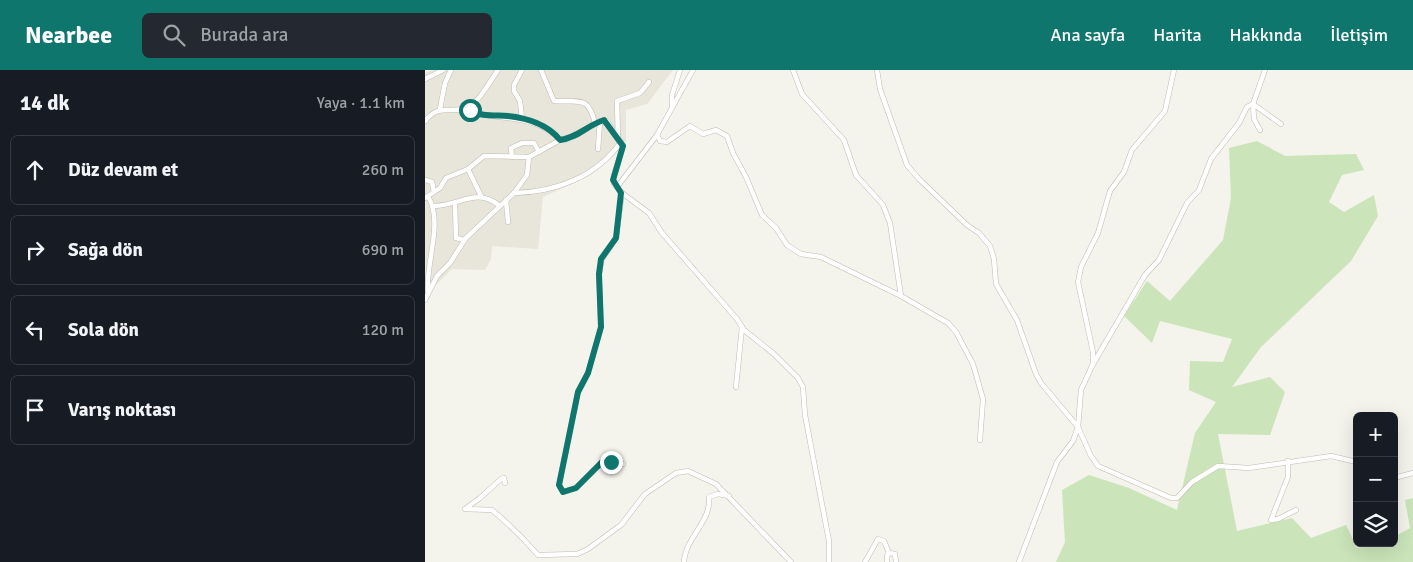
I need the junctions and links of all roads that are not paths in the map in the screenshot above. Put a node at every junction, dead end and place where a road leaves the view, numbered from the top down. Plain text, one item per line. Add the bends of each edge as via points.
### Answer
1 (443, 70) edge
2 (451, 70) edge
3 (498, 70) edge
4 (522, 70) edge
5 (541, 70) edge
6 (680, 70) edge
7 (693, 70) edge
8 (793, 70) edge
9 (877, 70) edge
10 (1174, 70) edge
11 (1265, 70) edge
12 (425, 79) edge
13 (649, 82) dead end
14 (1253, 104) junction
15 (672, 105) junction
16 (468, 107) junction
17 (440, 109) junction
18 (522, 119) junction
19 (425, 121) edge
20 (597, 122) junction
21 (1281, 124) dead end
22 (1259, 130) dead end
23 (657, 135) junction
24 (560, 140) junction
25 (620, 141) junction
26 (598, 149) dead end
27 (539, 152) junction
28 (512, 157) junction
29 (529, 157) junction
30 (468, 168) junction
31 (425, 180) edge
32 (617, 187) junction
33 (433, 192) junction
34 (514, 193) junction
35 (621, 193) junction
36 (481, 196) junction
37 (426, 197) edge
38 (506, 200) junction
39 (455, 203) junction
40 (433, 206) junction
41 (500, 206) junction
42 (508, 222) dead end
43 (464, 240) junction
44 (428, 295) junction
45 (901, 296) junction
46 (425, 300) edge
47 (742, 327) junction
48 (1093, 364) junction
49 (736, 387) dead end
50 (1078, 427) junction
51 (980, 440) dead end
52 (1288, 461) junction
53 (1353, 461) edge
54 (623, 464) dead end
55 (1413, 474) edge
56 (1398, 477) edge
57 (505, 482) dead end
58 (730, 496) junction
59 (1296, 510) dead end
60 (889, 553) junction
61 (789, 561) edge
62 (684, 562) edge
63 (829, 562) edge
64 (865, 562) edge
65 (887, 562) edge
66 (896, 562) edge
67 (1019, 562) edge

1 - 12 street
2 - 17 street
3 - 16 street
4 - 18 street via 514,85
5 - 20 street via 554,102 585,103
6 - 15 street via 671,95
7 - 15 street
8 - 45 street via 802,94 844,140 856,175 878,197 887,213
9 - 50 street via 880,89 907,165 967,225 987,240 994,259 997,284 1017,320 1036,374
10 - 48 street via 1165,111 1132,150 1125,172 1110,191 1099,233 1081,267 1078,282
11 - 14 street
13 - 25 street via 640,93 617,101
14 - 21 street
14 - 22 street
14 - 48 street via 1247,107 1239,124 1211,159 1199,190 1187,203 1159,260 1145,275
15 - 23 street
16 - 17 street
16 - 18 street via 474,113
17 - 19 street
18 - 24 street via 549,129
20 - 24 street via 577,135
20 - 25 street via 607,121
20 - 26 street
23 - 32 street
23 - 45 street via 660,141 667,142 691,126 703,134 721,131 729,140 762,215 787,245 801,254 821,257
24 - 27 street
25 - 32 street via 622,153 613,180
25 - 34 street via 615,150 585,176 539,193
27 - 28 street via 534,143 522,143 511,148
27 - 29 street
28 - 29 street
28 - 30 street via 484,156
29 - 34 street via 527,175
30 - 33 street via 446,178
30 - 36 street
31 - 33 street via 432,182
32 - 35 street
33 - 37 street
34 - 38 street
35 - 47 street via 649,213 662,233
35 - 54 street via 616,238 601,259 601,327 588,373 578,392 559,485 563,492 576,488 602,462
36 - 39 street
36 - 41 street
37 - 40 street
38 - 41 street
38 - 42 street
39 - 40 street
39 - 43 street via 456,238
40 - 44 street via 426,278
41 - 43 street
43 - 44 street via 450,263 437,276
44 - 46 street
45 - 51 street via 947,323 965,346 983,399
47 - 49 street
47 - 63 street via 774,354 803,387 805,415 829,541
48 - 50 street via 1081,390
50 - 52 street via 1098,466 1171,498 1177,498 1192,482 1218,466 1249,468
50 - 67 street via 1070,447 1057,462
52 - 53 street via 1331,456
52 - 59 street via 1288,477 1271,520
55 - 56 street
57 - 58 street via 501,478 465,509 492,510 528,541 538,555 544,556 588,550 621,525 645,494 676,473 688,470 717,484
58 - 61 street
58 - 62 street via 718,494 709,497 711,508 685,552
60 - 64 street via 883,541 878,540
60 - 65 street
60 - 66 street via 895,554

